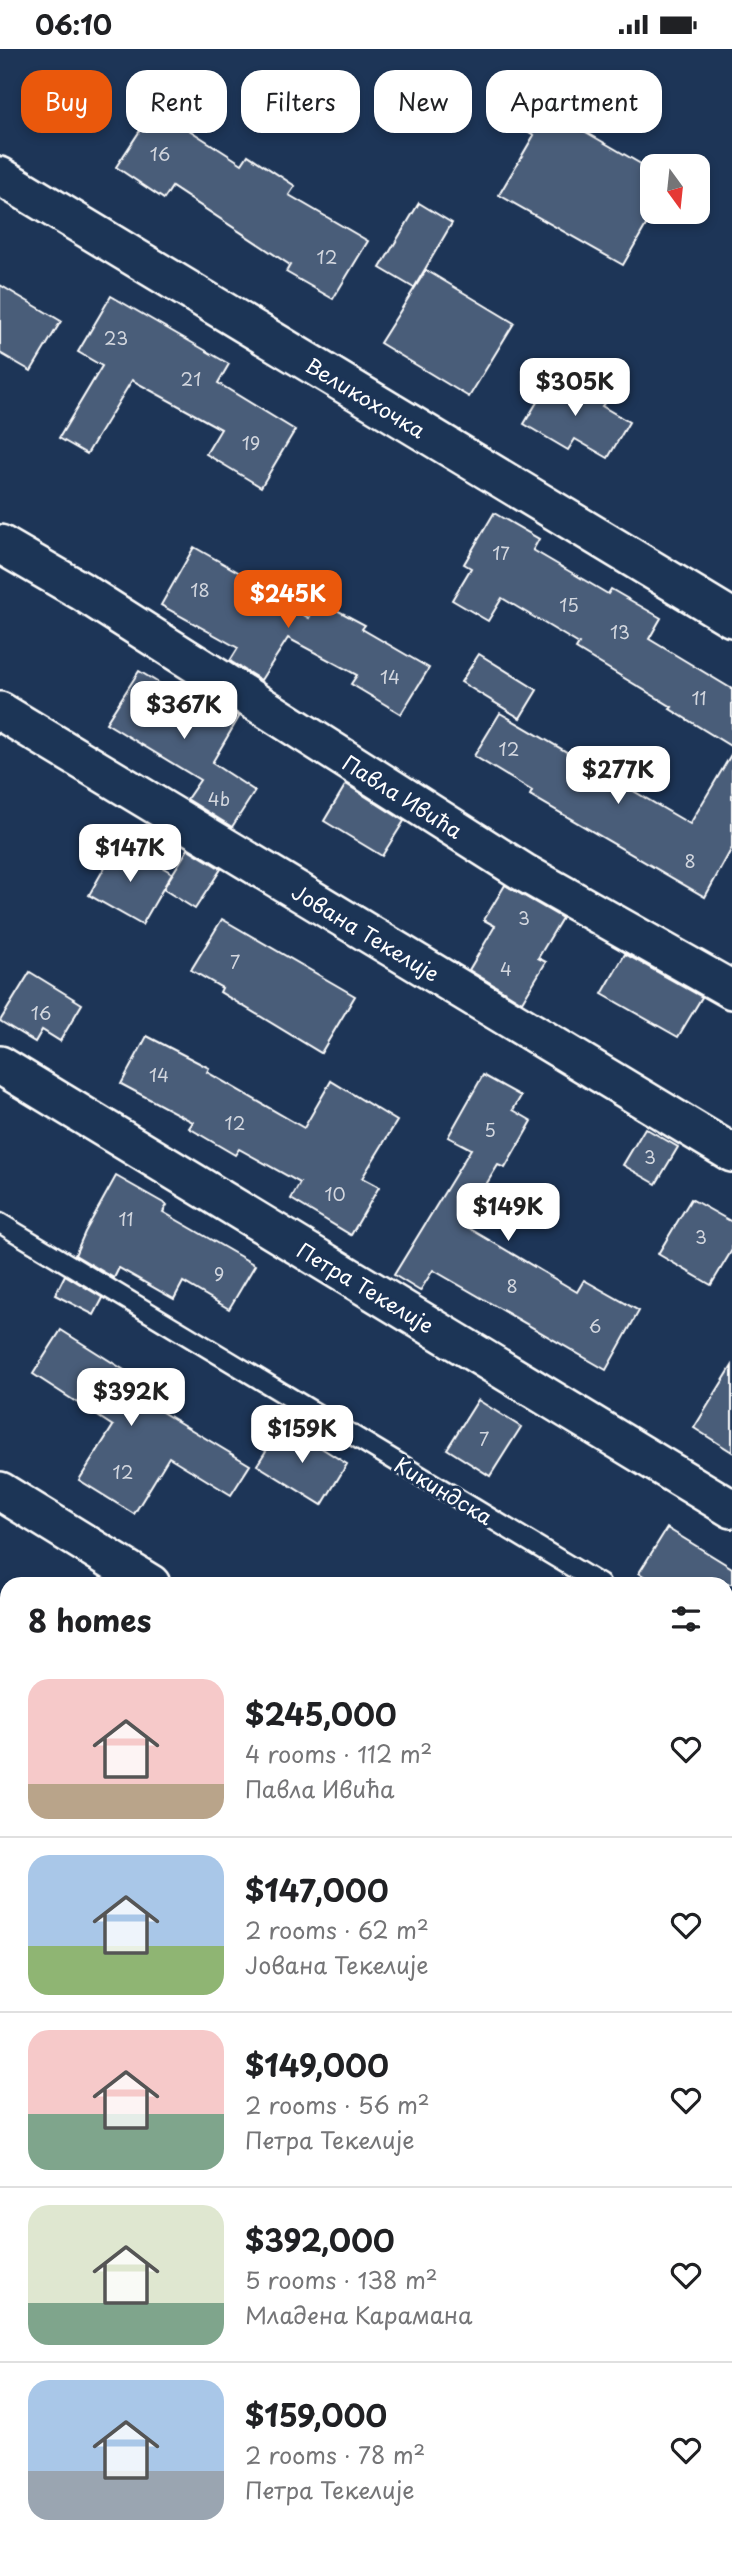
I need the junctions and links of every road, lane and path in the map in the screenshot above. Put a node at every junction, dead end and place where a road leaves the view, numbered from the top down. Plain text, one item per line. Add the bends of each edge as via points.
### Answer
1 (0, 176) edge
2 (0, 544) edge
3 (732, 618) edge
4 (0, 711) edge
5 (732, 990) edge
6 (0, 1065) edge
7 (732, 1153) edge
8 (0, 1223) edge
9 (0, 1491) edge
10 (732, 1509) edge
11 (140, 1577) edge
12 (588, 1577) edge

1 - 3 street, Великохочка
2 - 5 street, Павла Ивића via 523,872
4 - 7 street, Јована Текелије
6 - 10 street, Петра Текелије
8 - 12 lane, Кикиндска
9 - 11 street

